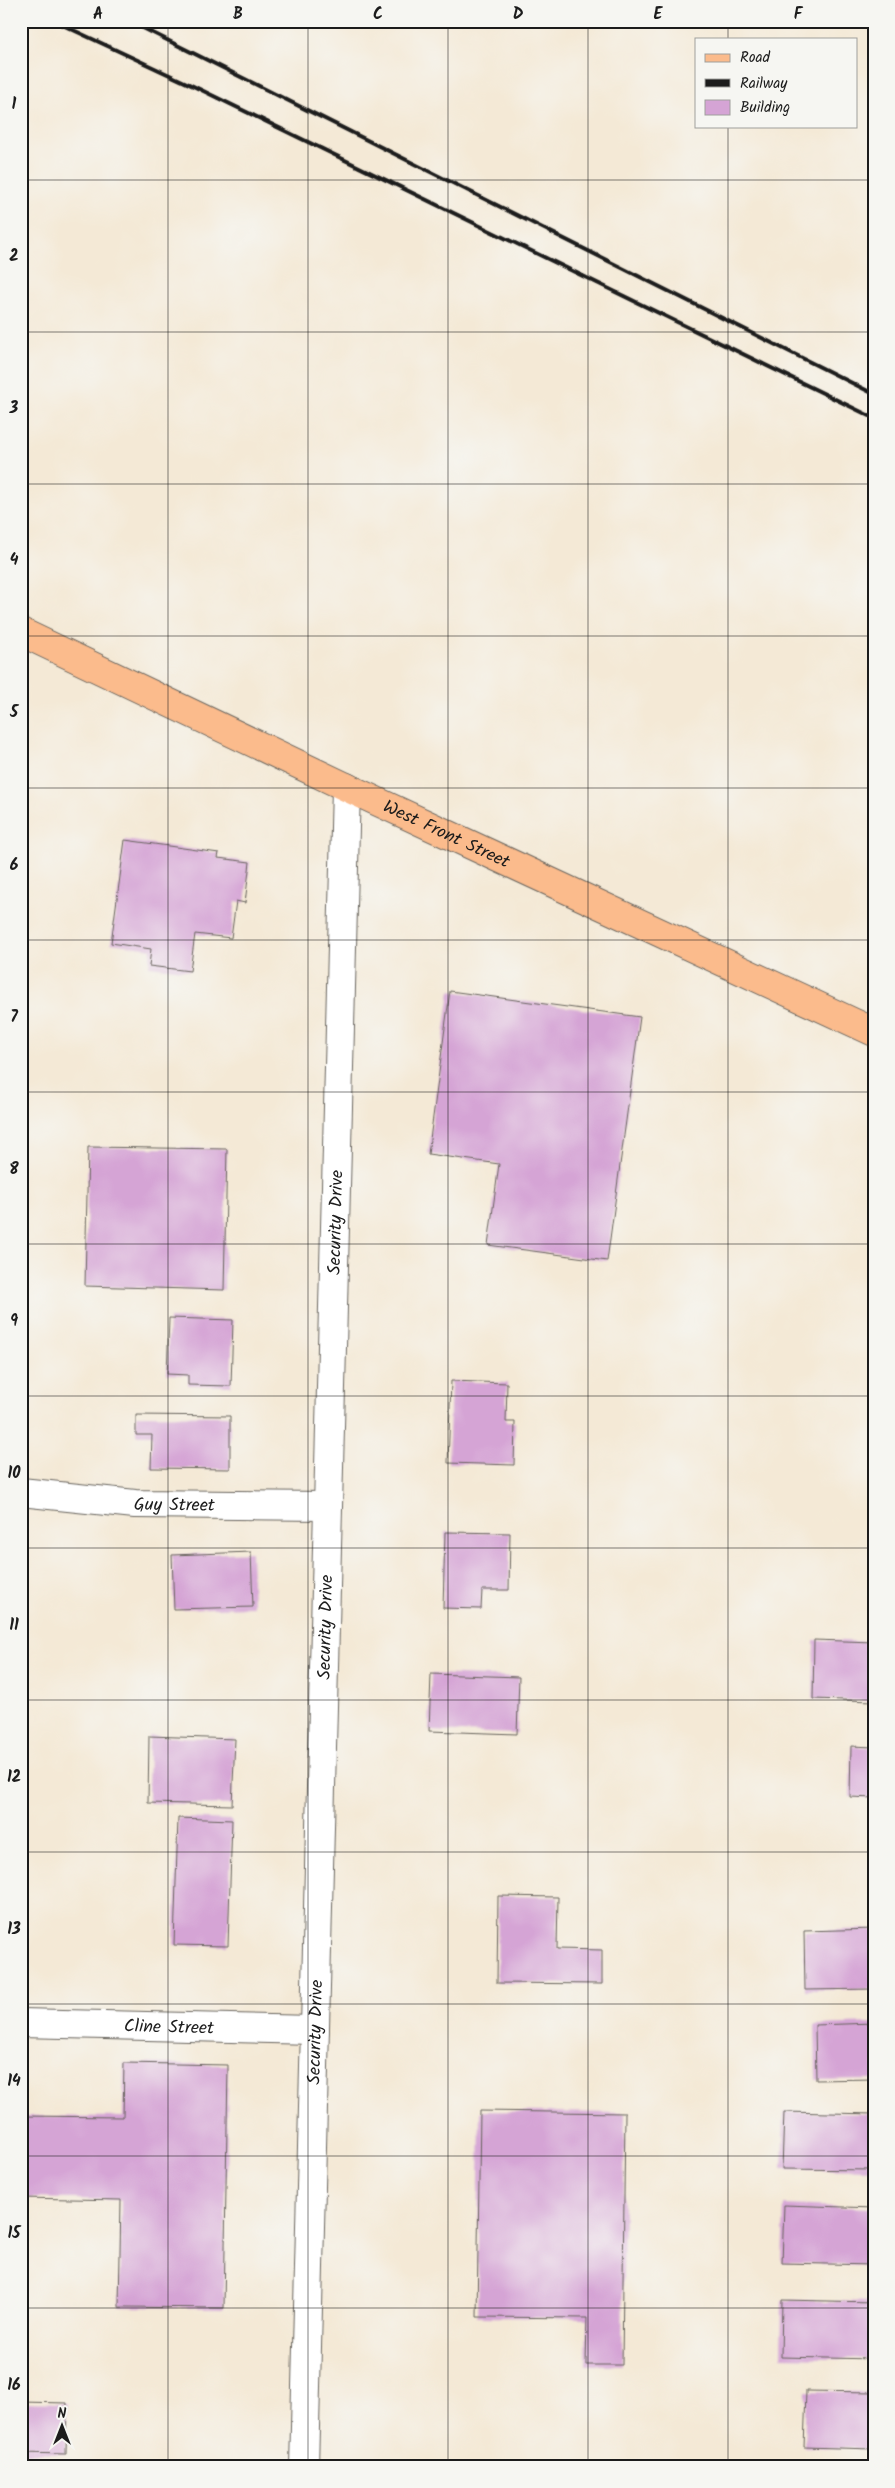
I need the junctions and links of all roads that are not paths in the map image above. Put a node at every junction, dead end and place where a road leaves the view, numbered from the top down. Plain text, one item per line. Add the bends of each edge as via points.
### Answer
1 (21, 632) edge
2 (346, 787) junction
3 (874, 1032) edge
4 (21, 1492) edge
5 (328, 1506) junction
6 (21, 2023) edge
7 (316, 2030) junction
8 (304, 2467) edge

1 - 2 main road, West Front Street
2 - 3 main road, West Front Street
2 - 5 street, Security Drive
4 - 5 street, Guy Street via 135,1504
5 - 7 street, Security Drive
6 - 7 street, Cline Street
7 - 8 street, Security Drive

